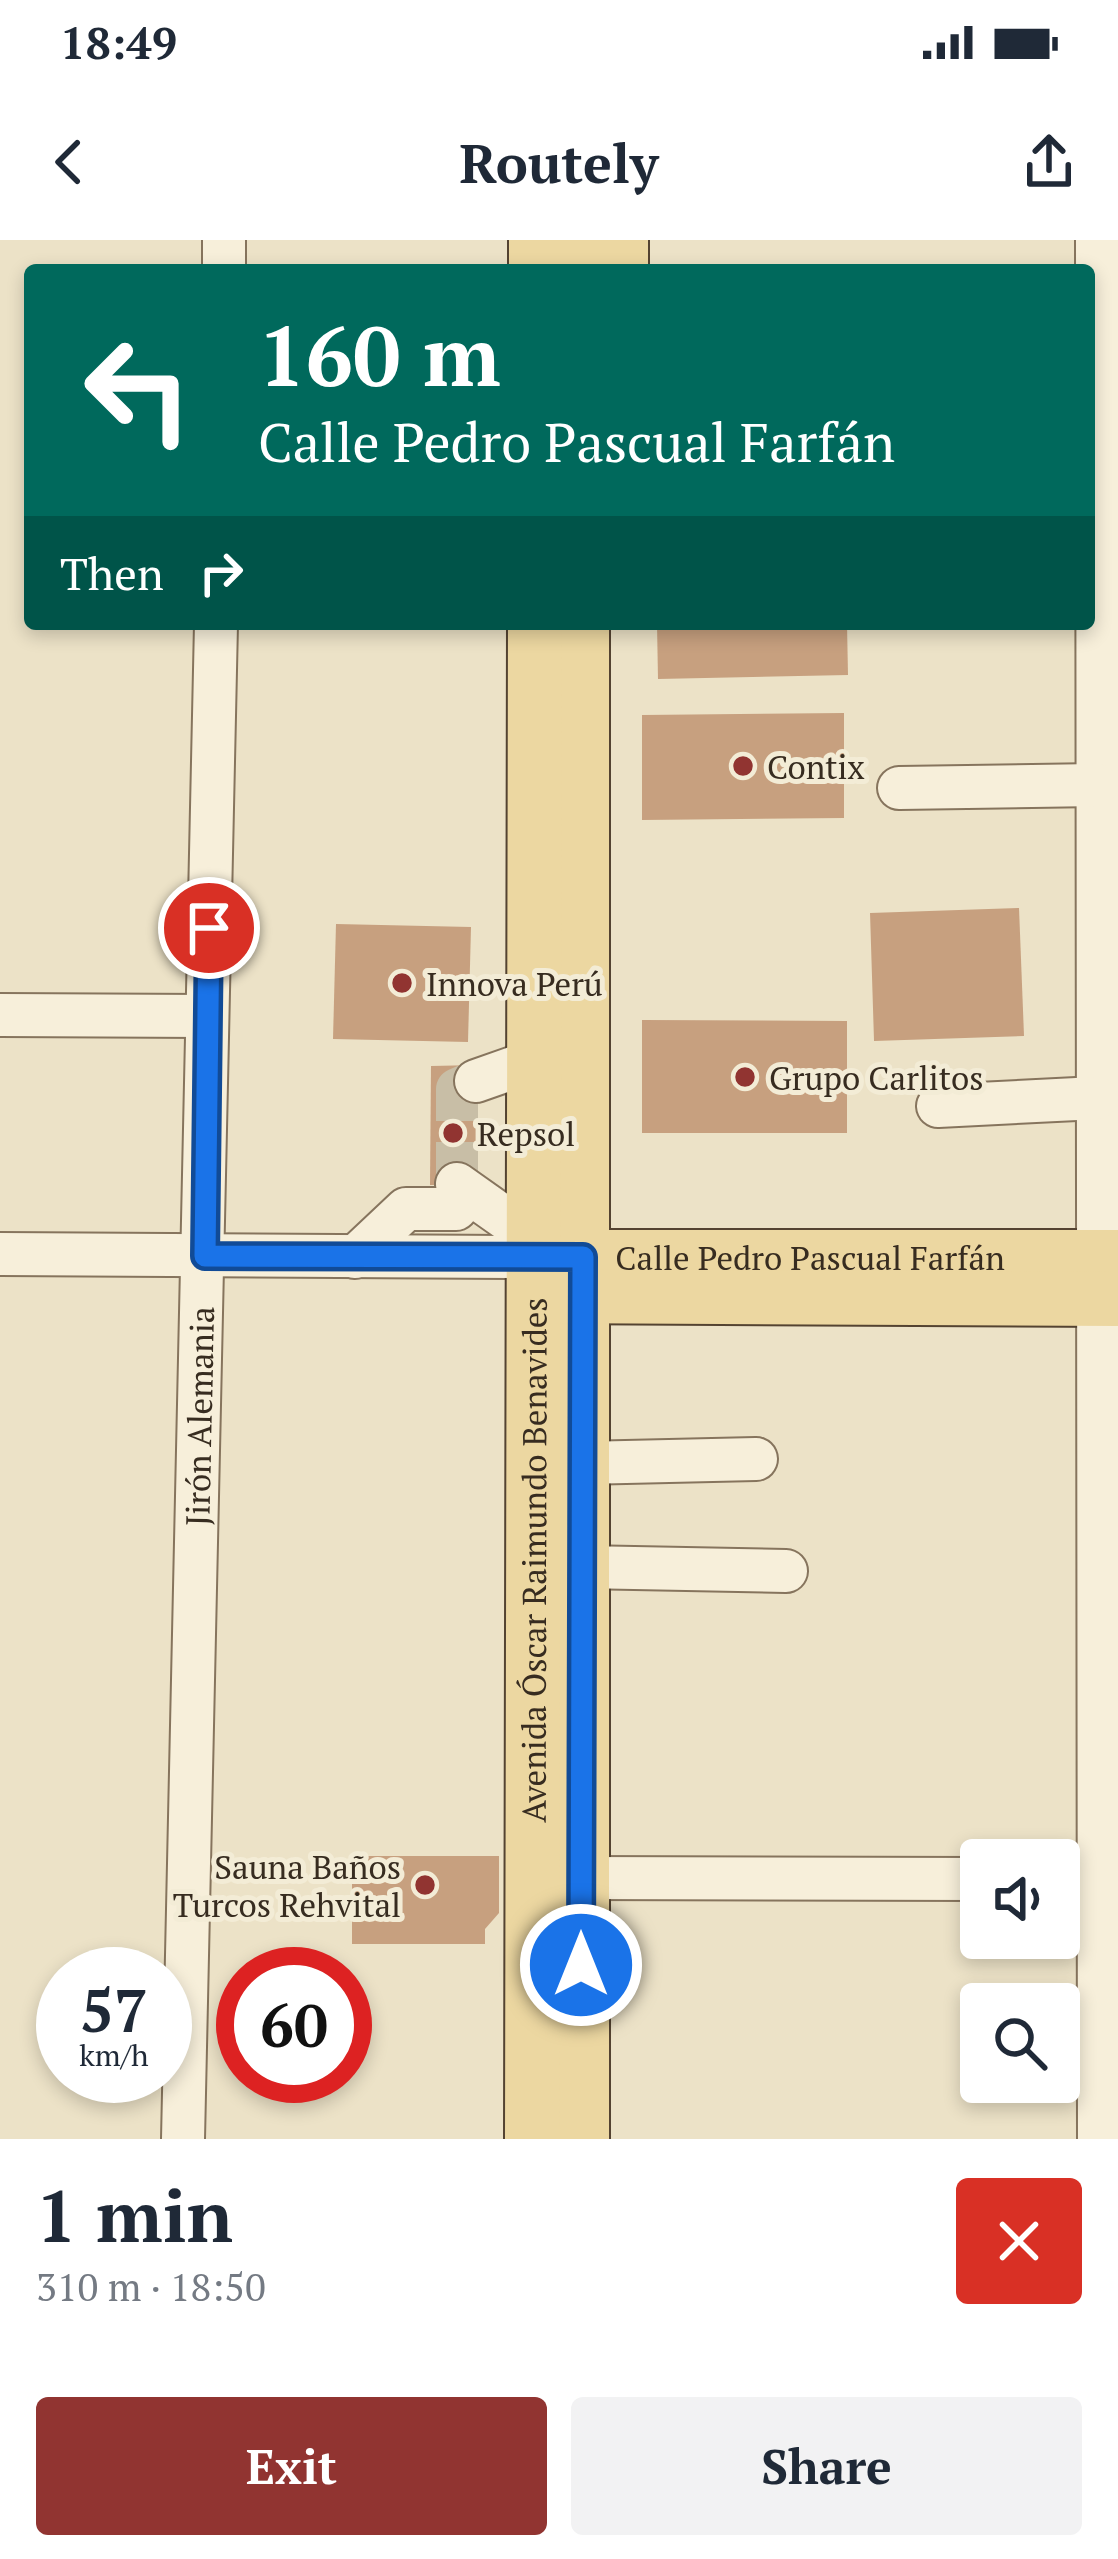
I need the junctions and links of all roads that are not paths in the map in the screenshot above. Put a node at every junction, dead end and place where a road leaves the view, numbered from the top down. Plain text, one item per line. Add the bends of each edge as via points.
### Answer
1 (1097, 240) edge
2 (1107, 447) edge
3 (216, 630) edge
4 (535, 630) edge
5 (582, 630) edge
6 (620, 630) edge
7 (1097, 785) junction
8 (899, 788) dead end
9 (0, 1016) edge
10 (207, 1016) junction
11 (533, 1061) junction
12 (476, 1081) dead end
13 (1097, 1098) junction
14 (938, 1106) dead end
15 (0, 1254) edge
16 (205, 1256) junction
17 (355, 1257) junction
18 (541, 1267) junction
19 (1109, 1278) edge
20 (756, 1459) dead end
21 (582, 1463) junction
22 (582, 1567) junction
23 (785, 1571) dead end
24 (581, 1878) junction
25 (960, 1879) edge
26 (1092, 1880) edge
27 (1106, 2117) edge
28 (183, 2139) edge
29 (532, 2139) edge
30 (582, 2139) edge

1 - 2 street
2 - 7 street
3 - 10 street, Jirón Alemania
4 - 11 main road, Avenida Óscar Raimundo Benavides
5 - 18 main road, Avenida Óscar Raimundo Benavides
6 - 18 main road, Avenida Óscar Raimundo Benavides via 618,1048
7 - 8 street
7 - 13 street
9 - 10 street
10 - 16 street, Jirón Alemania
11 - 12 street
11 - 18 main road, Avenida Óscar Raimundo Benavides
13 - 14 street
13 - 19 street
15 - 16 street, Calle Pedro Pascual Farfán
16 - 17 street, Calle Pedro Pascual Farfán
16 - 28 street, Jirón Alemania
17 - 18 street, Calle Pedro Pascual Farfán
17 - 18 street via 406,1209 456,1197
18 - 19 main road, Calle Pedro Pascual Farfán
18 - 21 main road, Avenida Óscar Raimundo Benavides
18 - 29 main road, Avenida Óscar Raimundo Benavides
19 - 26 street
20 - 21 street
21 - 22 main road, Avenida Óscar Raimundo Benavides
22 - 23 street
22 - 24 main road, Avenida Óscar Raimundo Benavides
24 - 25 street
24 - 30 main road, Avenida Óscar Raimundo Benavides
26 - 27 street

